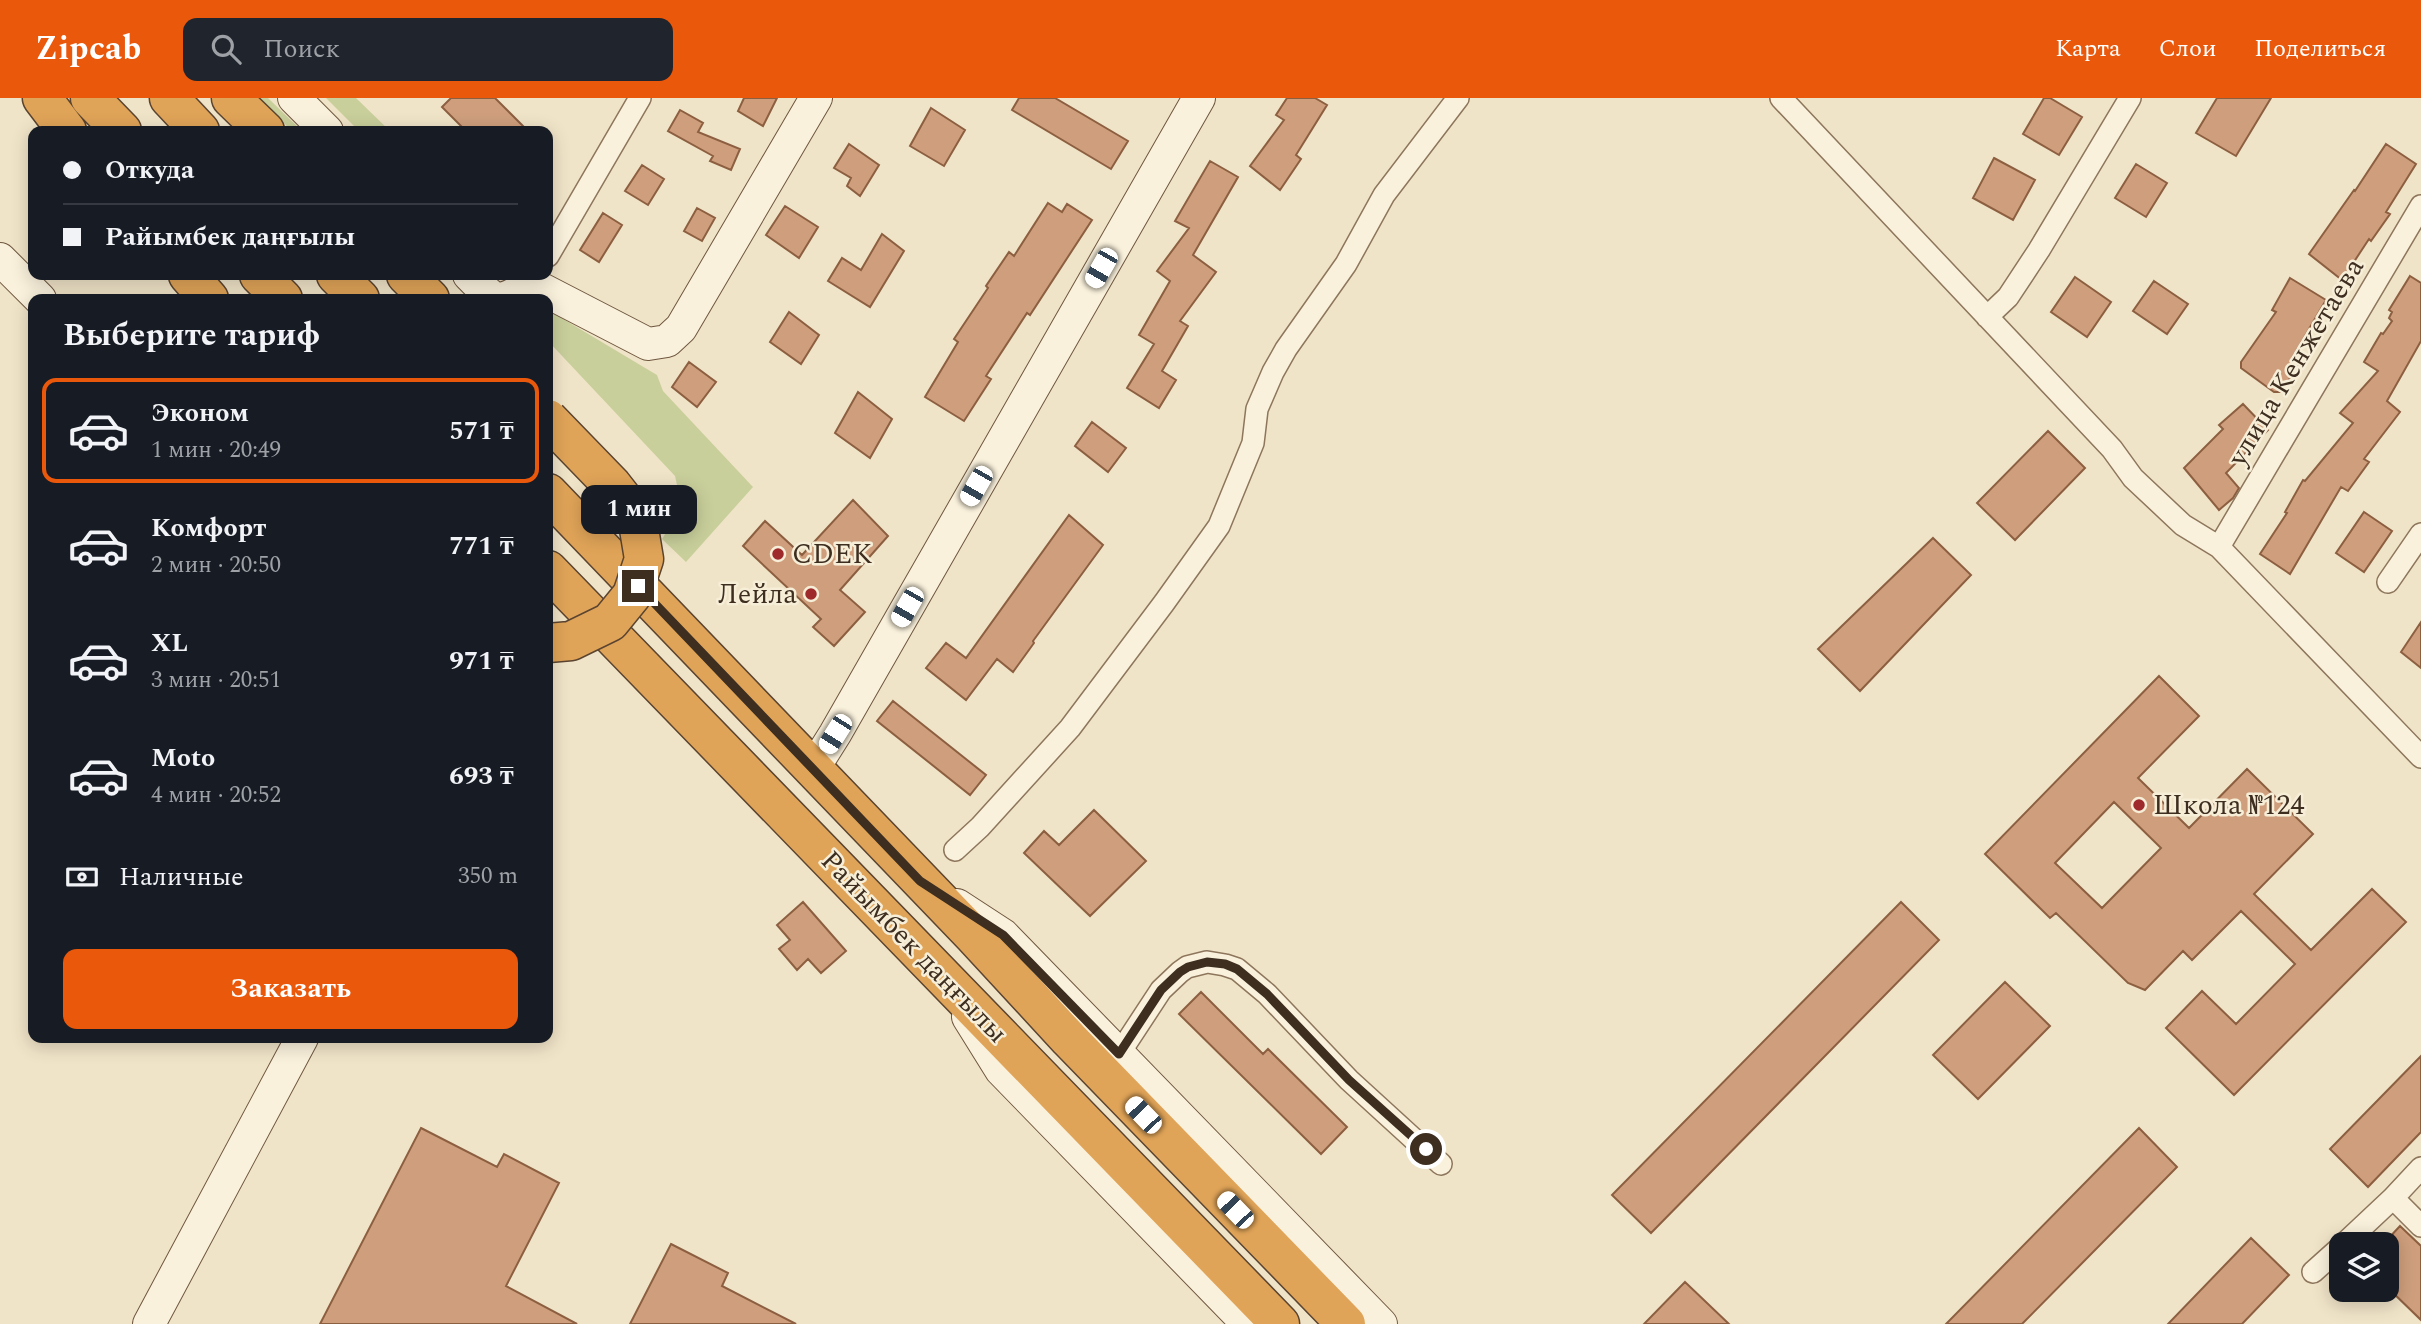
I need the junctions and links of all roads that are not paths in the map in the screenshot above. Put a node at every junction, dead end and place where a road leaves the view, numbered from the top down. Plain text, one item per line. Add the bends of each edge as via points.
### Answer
1 (42, 98) edge
2 (90, 98) edge
3 (169, 98) edge
4 (230, 98) edge
5 (294, 98) edge
6 (640, 98) edge
7 (816, 98) edge
8 (1199, 98) edge
9 (1458, 98) edge
10 (1781, 98) edge
11 (2130, 98) edge
12 (63, 126) edge
13 (117, 126) edge
14 (195, 126) edge
15 (260, 126) edge
16 (322, 126) edge
17 (2421, 206) edge
18 (553, 247) edge
19 (0, 259) edge
20 (192, 280) edge
21 (264, 280) edge
22 (341, 280) edge
23 (411, 280) edge
24 (474, 280) edge
25 (533, 280) edge
26 (536, 280) edge
27 (35, 294) edge
28 (205, 294) edge
29 (278, 294) edge
30 (355, 294) edge
31 (425, 294) edge
32 (488, 294) edge
33 (513, 294) edge
34 (1987, 317) junction
35 (553, 424) edge
36 (553, 498) edge
37 (2421, 534) edge
38 (2219, 547) junction
39 (553, 575) edge
40 (2388, 582) dead end
41 (553, 643) edge
42 (2420, 753) edge
43 (813, 769) junction
44 (955, 849) dead end
45 (920, 881) junction
46 (940, 975) junction
47 (299, 1043) edge
48 (1119, 1054) junction
49 (1441, 1164) dead end
50 (2421, 1168) edge
51 (2393, 1198) junction
52 (2421, 1226) edge
53 (2357, 1232) edge
54 (2329, 1258) edge
55 (2313, 1272) dead end
56 (1239, 1319) edge
57 (149, 1324) edge
58 (1280, 1324) edge
59 (1346, 1324) edge
60 (1381, 1324) edge

1 - 12 highway
2 - 13 highway
3 - 14 highway
4 - 15 highway
5 - 16 street
6 - 18 street
7 - 26 street via 681,328 667,341 648,344
8 - 43 street
9 - 44 street via 1384,195 1346,264 1273,372 1257,409 1253,443 1219,526 1070,728
10 - 34 street
11 - 34 street via 2039,250 2008,297
17 - 38 street, улица Кенжетаева
19 - 27 street
20 - 28 highway
21 - 29 highway
22 - 30 highway
23 - 31 highway
24 - 32 street
25 - 33 street
34 - 38 street via 2112,449 2133,478 2183,526
35 - 41 highway, bridge via 637,517 644,559 632,595 610,622 571,641
36 - 43 highway, Райымбек даңғылы
37 - 40 street
38 - 42 street
39 - 46 highway, Райымбек даңғылы
43 - 45 highway, Райымбек даңғылы
45 - 48 street via 1003,935
45 - 59 highway, Райымбек даңғылы
46 - 56 street via 1001,1070
46 - 58 highway, Райымбек даңғылы
47 - 57 street
48 - 49 street via 1161,990 1180,972 1207,962 1225,964 1267,994 1349,1080
48 - 60 street
50 - 51 street
51 - 52 street
51 - 53 street
54 - 55 street

